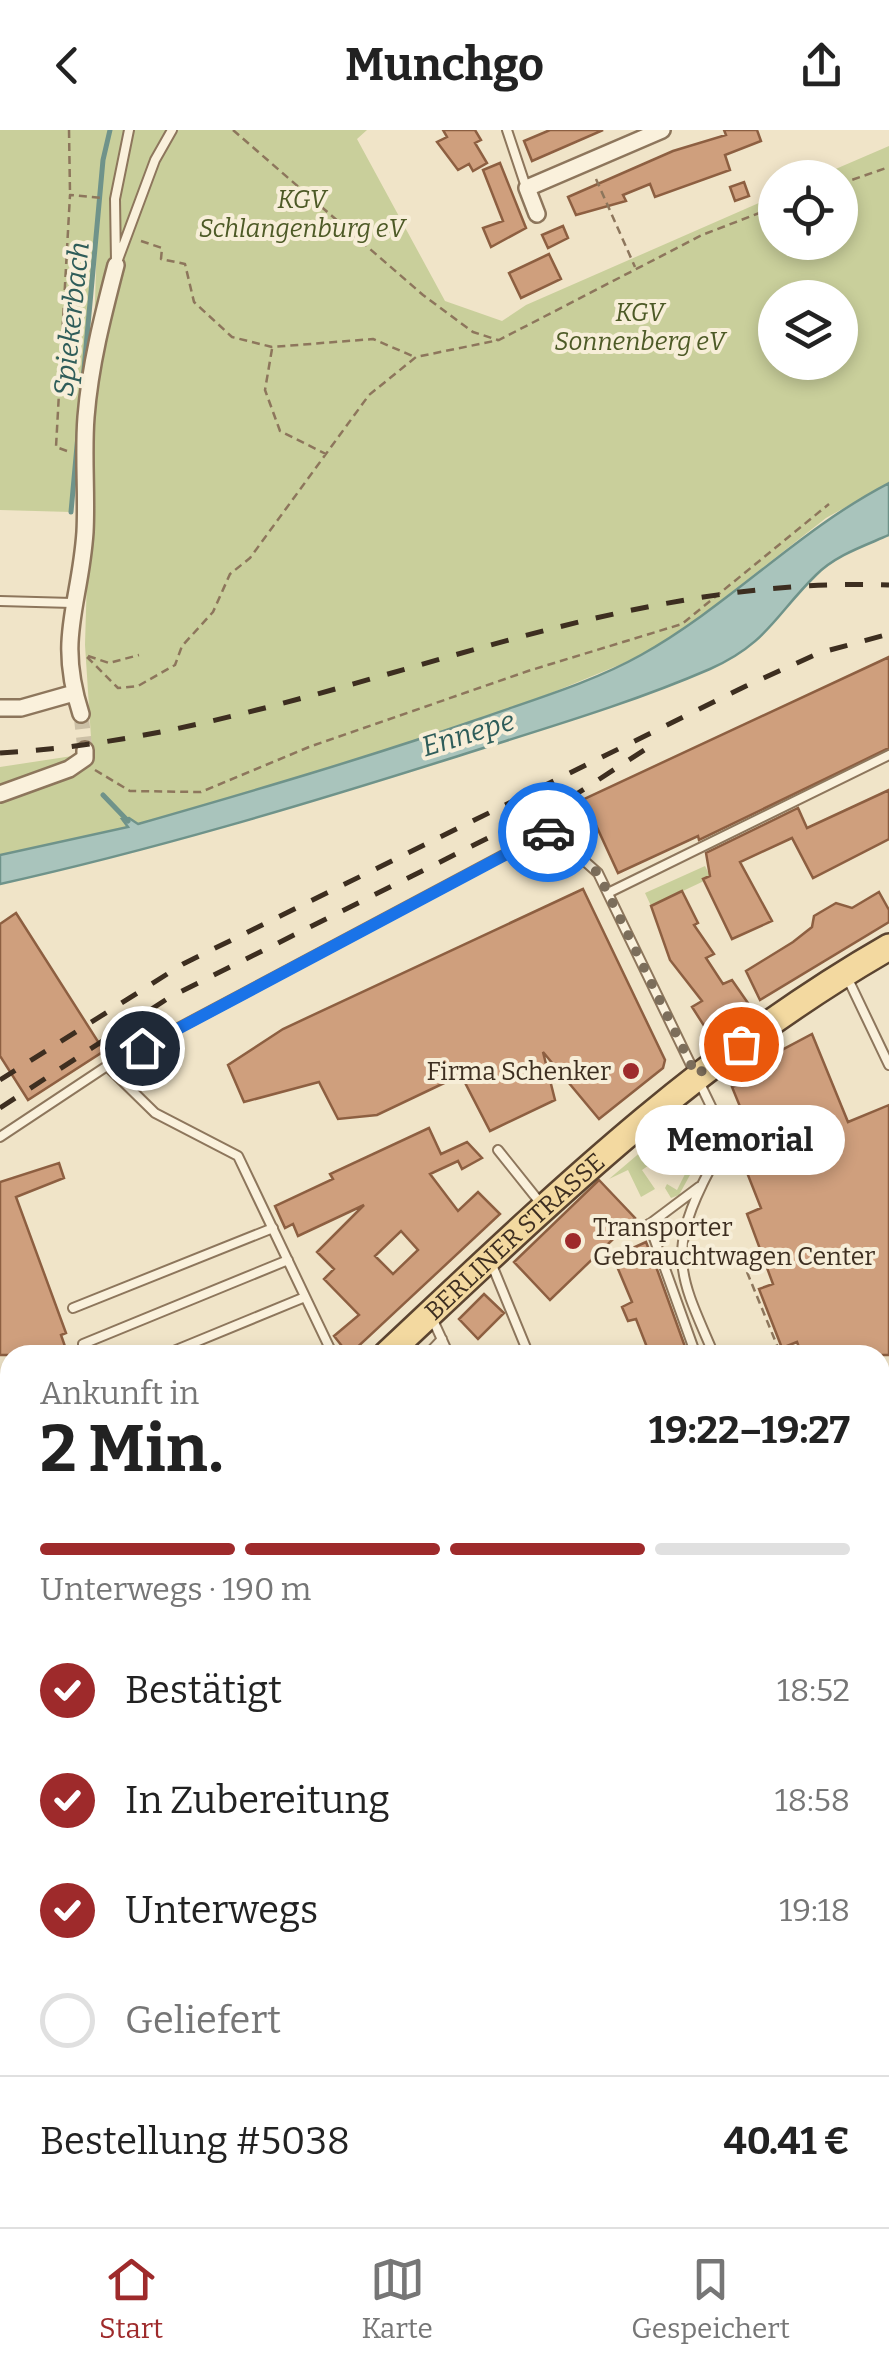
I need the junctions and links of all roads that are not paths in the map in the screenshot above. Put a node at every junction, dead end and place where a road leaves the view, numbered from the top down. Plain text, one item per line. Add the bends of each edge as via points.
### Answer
1 (129, 130) edge
2 (172, 130) edge
3 (507, 130) edge
4 (662, 130) edge
5 (526, 188) junction
6 (537, 214) dead end
7 (116, 265) junction
8 (0, 600) edge
9 (72, 603) junction
10 (74, 693) junction
11 (0, 708) edge
12 (81, 714) tunnel mouth
13 (86, 750) dead end
14 (889, 756) edge
15 (0, 794) edge
16 (608, 894) junction
17 (889, 946) edge
18 (845, 973) junction
19 (889, 1065) edge
20 (107, 1066) junction
21 (696, 1075) junction
22 (0, 1136) edge
23 (498, 1150) dead end
24 (702, 1184) junction
25 (542, 1205) junction
26 (649, 1224) junction
27 (274, 1228) junction
28 (639, 1232) dead end
29 (488, 1256) junction
30 (288, 1260) junction
31 (304, 1296) junction
32 (73, 1308) dead end
33 (430, 1314) junction
34 (442, 1340) junction
35 (83, 1345) edge
36 (188, 1345) edge
37 (327, 1345) edge
38 (397, 1345) edge
39 (437, 1345) edge
40 (444, 1345) edge
41 (525, 1345) edge
42 (692, 1345) edge
43 (710, 1345) edge

1 - 7 lane via 115,199
2 - 7 lane
3 - 5 lane
4 - 5 street
5 - 6 street
7 - 9 street via 99,330 85,456 85,537
8 - 9 lane
9 - 10 street via 67,667
10 - 11 street
10 - 12 street
13 - 15 street via 69,770
14 - 16 lane
16 - 20 lane via 558,826
16 - 21 lane
17 - 18 main road, BERLINER STRASSE
18 - 19 lane
18 - 21 main road, BERLINER STRASSE
20 - 22 lane
20 - 27 lane via 155,1113 238,1156
21 - 24 lane via 722,1139
21 - 25 main road, BERLINER STRASSE
23 - 25 lane
24 - 26 lane
24 - 43 lane via 680,1244 682,1276
25 - 29 main road, BERLINER STRASSE
26 - 28 lane
26 - 42 lane
27 - 30 lane
27 - 32 lane
29 - 33 main road, BERLINER STRASSE
29 - 41 lane
30 - 31 lane
30 - 35 lane
31 - 36 lane
31 - 37 lane
33 - 34 lane
33 - 38 main road, BERLINER STRASSE
34 - 39 lane
34 - 40 lane

